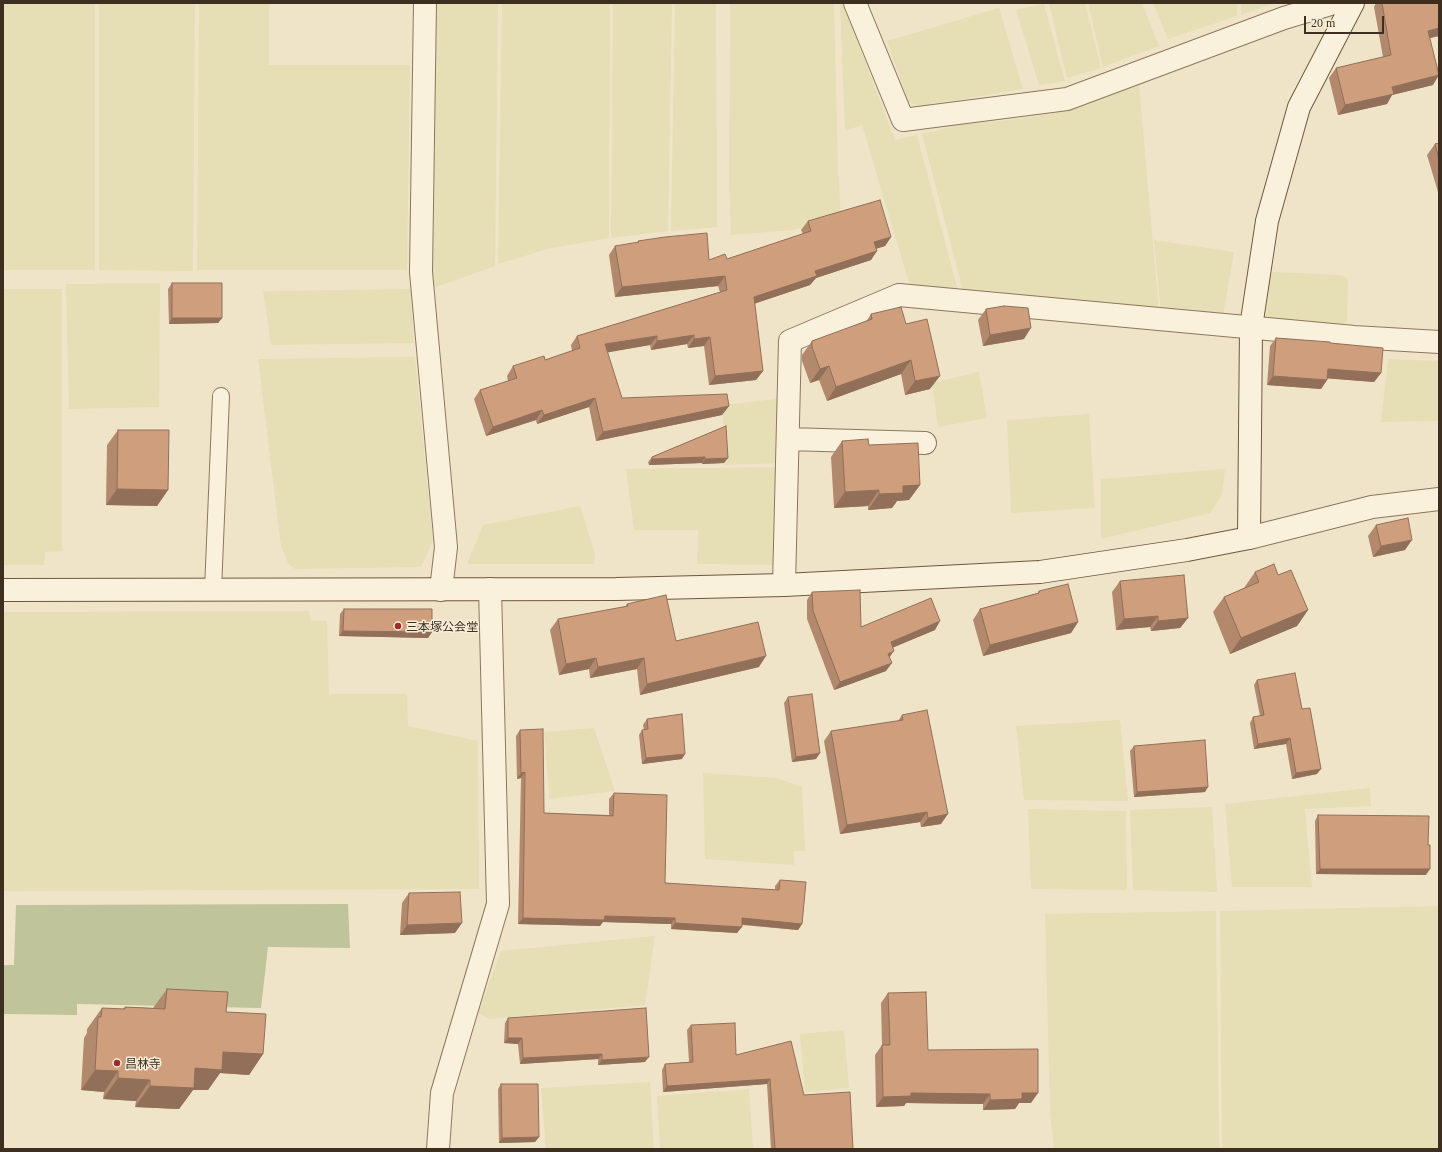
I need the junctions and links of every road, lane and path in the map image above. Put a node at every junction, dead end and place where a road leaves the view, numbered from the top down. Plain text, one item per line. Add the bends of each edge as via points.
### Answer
1 (425, 3) edge
2 (855, 3) edge
3 (1334, 3) edge
4 (1353, 3) edge
5 (1251, 327) junction
6 (1439, 342) edge
7 (221, 396) dead end
8 (788, 439) junction
9 (925, 443) dead end
10 (1439, 499) edge
11 (1249, 538) junction
12 (784, 585) junction
13 (490, 589) junction
14 (3, 590) edge
15 (213, 590) junction
16 (441, 590) junction
17 (438, 1149) edge

1 - 16 street via 421,272 446,547
2 - 3 street via 903,120 1067,99 1284,18
4 - 5 street via 1299,106 1266,221
5 - 6 street
5 - 8 street via 899,295 790,340
5 - 11 street
7 - 15 lane
8 - 9 street
8 - 12 street
10 - 11 street via 1372,507
11 - 12 street via 1040,572
12 - 13 street
13 - 16 street
13 - 17 street via 498,904 442,1093
14 - 15 street
15 - 16 street

